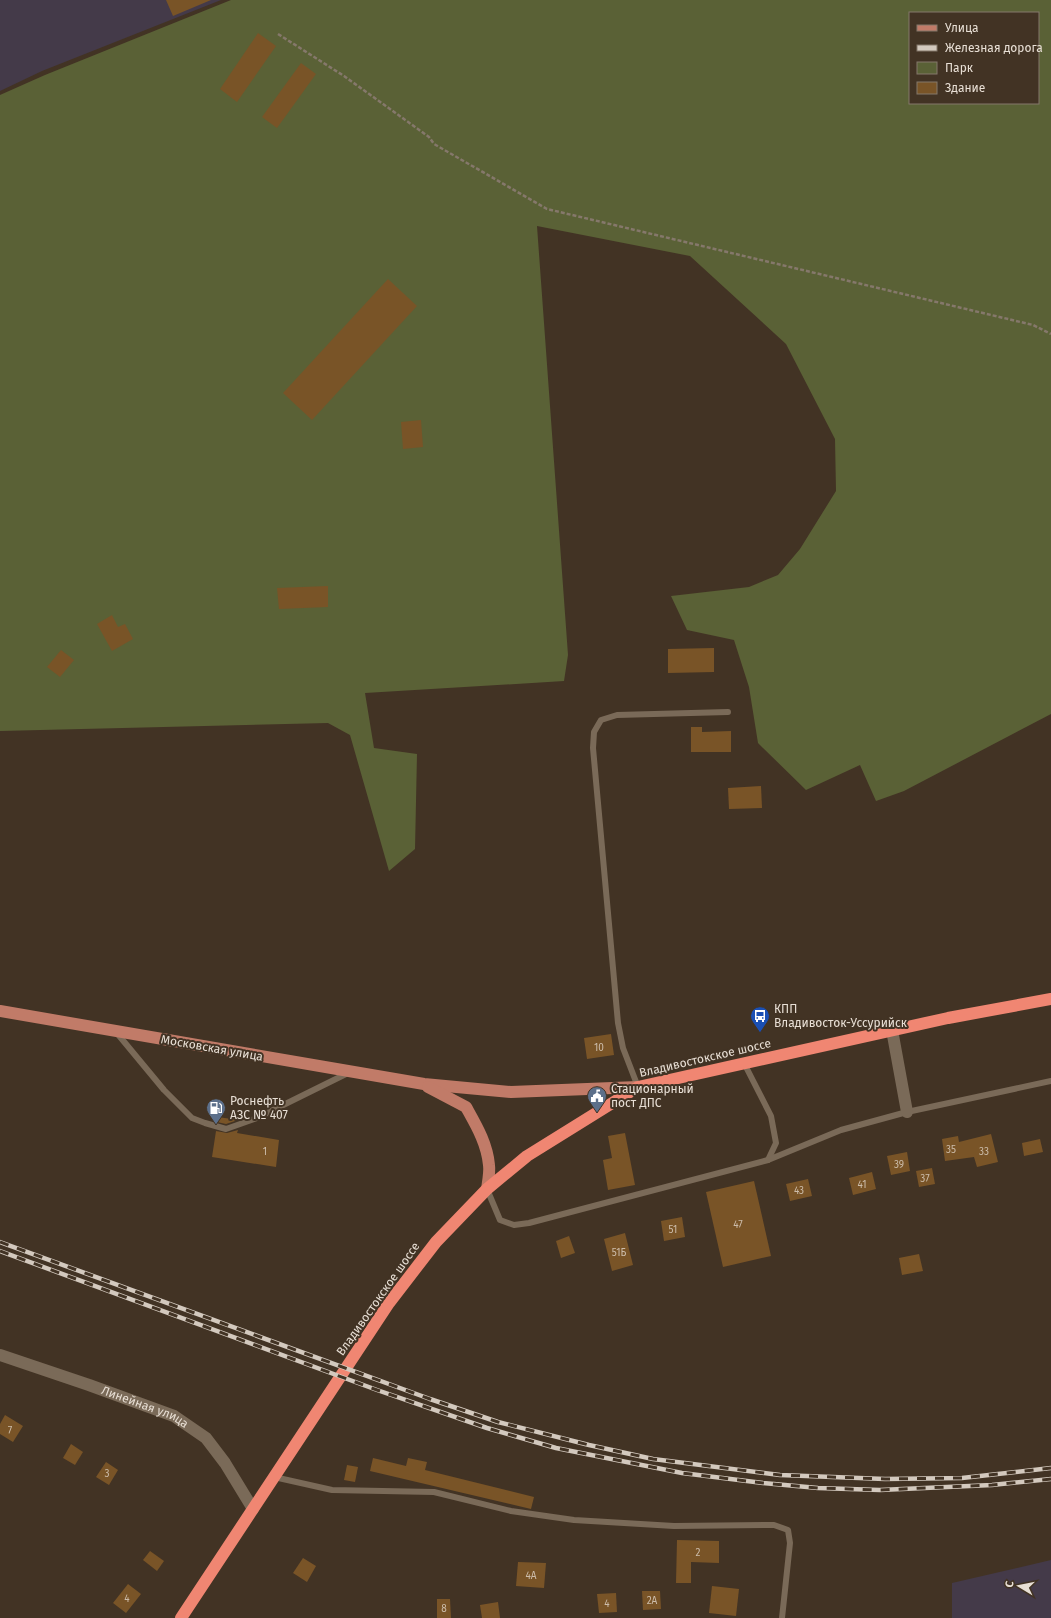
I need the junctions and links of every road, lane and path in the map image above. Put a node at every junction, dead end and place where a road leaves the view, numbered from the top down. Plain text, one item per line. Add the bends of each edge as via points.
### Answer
1 (278, 34) dead end
2 (1051, 334) edge
3 (728, 712) dead end
4 (1051, 999) edge
5 (0, 1011) edge
6 (892, 1030) junction
7 (115, 1031) junction
8 (744, 1063) junction
9 (351, 1072) junction
10 (1051, 1081) edge
11 (424, 1084) junction
12 (638, 1087) junction
13 (907, 1112) junction
14 (768, 1160) junction
15 (487, 1189) junction
16 (0, 1355) edge
17 (274, 1477) junction
18 (253, 1509) junction
19 (181, 1618) edge
20 (782, 1618) edge

1 - 2 path via 344,76 429,137 434,144 547,209 1033,325
3 - 12 lane via 617,715 601,720 594,732 593,748 618,1023 623,1048
4 - 6 highway, Владивостокское шоссе
5 - 7 main road, Московская улица
6 - 8 highway, Владивостокское шоссе
6 - 13 street
7 - 9 main road, Московская улица
7 - 9 lane via 164,1090 192,1118 226,1129 256,1118
8 - 12 highway, Владивостокское шоссе
8 - 14 lane via 771,1116 776,1142
9 - 11 main road, Московская улица
10 - 13 lane
11 - 12 main road, Московская улица via 511,1092
11 - 15 main road, Московская улица via 466,1107 482,1134 490,1165
12 - 15 highway, Владивостокское шоссе via 527,1156
13 - 14 lane via 841,1130
14 - 15 lane via 514,1225 500,1220
15 - 17 highway, Владивостокское шоссе via 436,1242 389,1303
16 - 18 street, Линейная улица via 174,1416 206,1438
17 - 18 highway, Владивостокское шоссе
17 - 20 lane via 332,1490 434,1492 511,1511 574,1520 674,1526 774,1525 788,1530 790,1543
18 - 19 highway, Владивостокское шоссе

